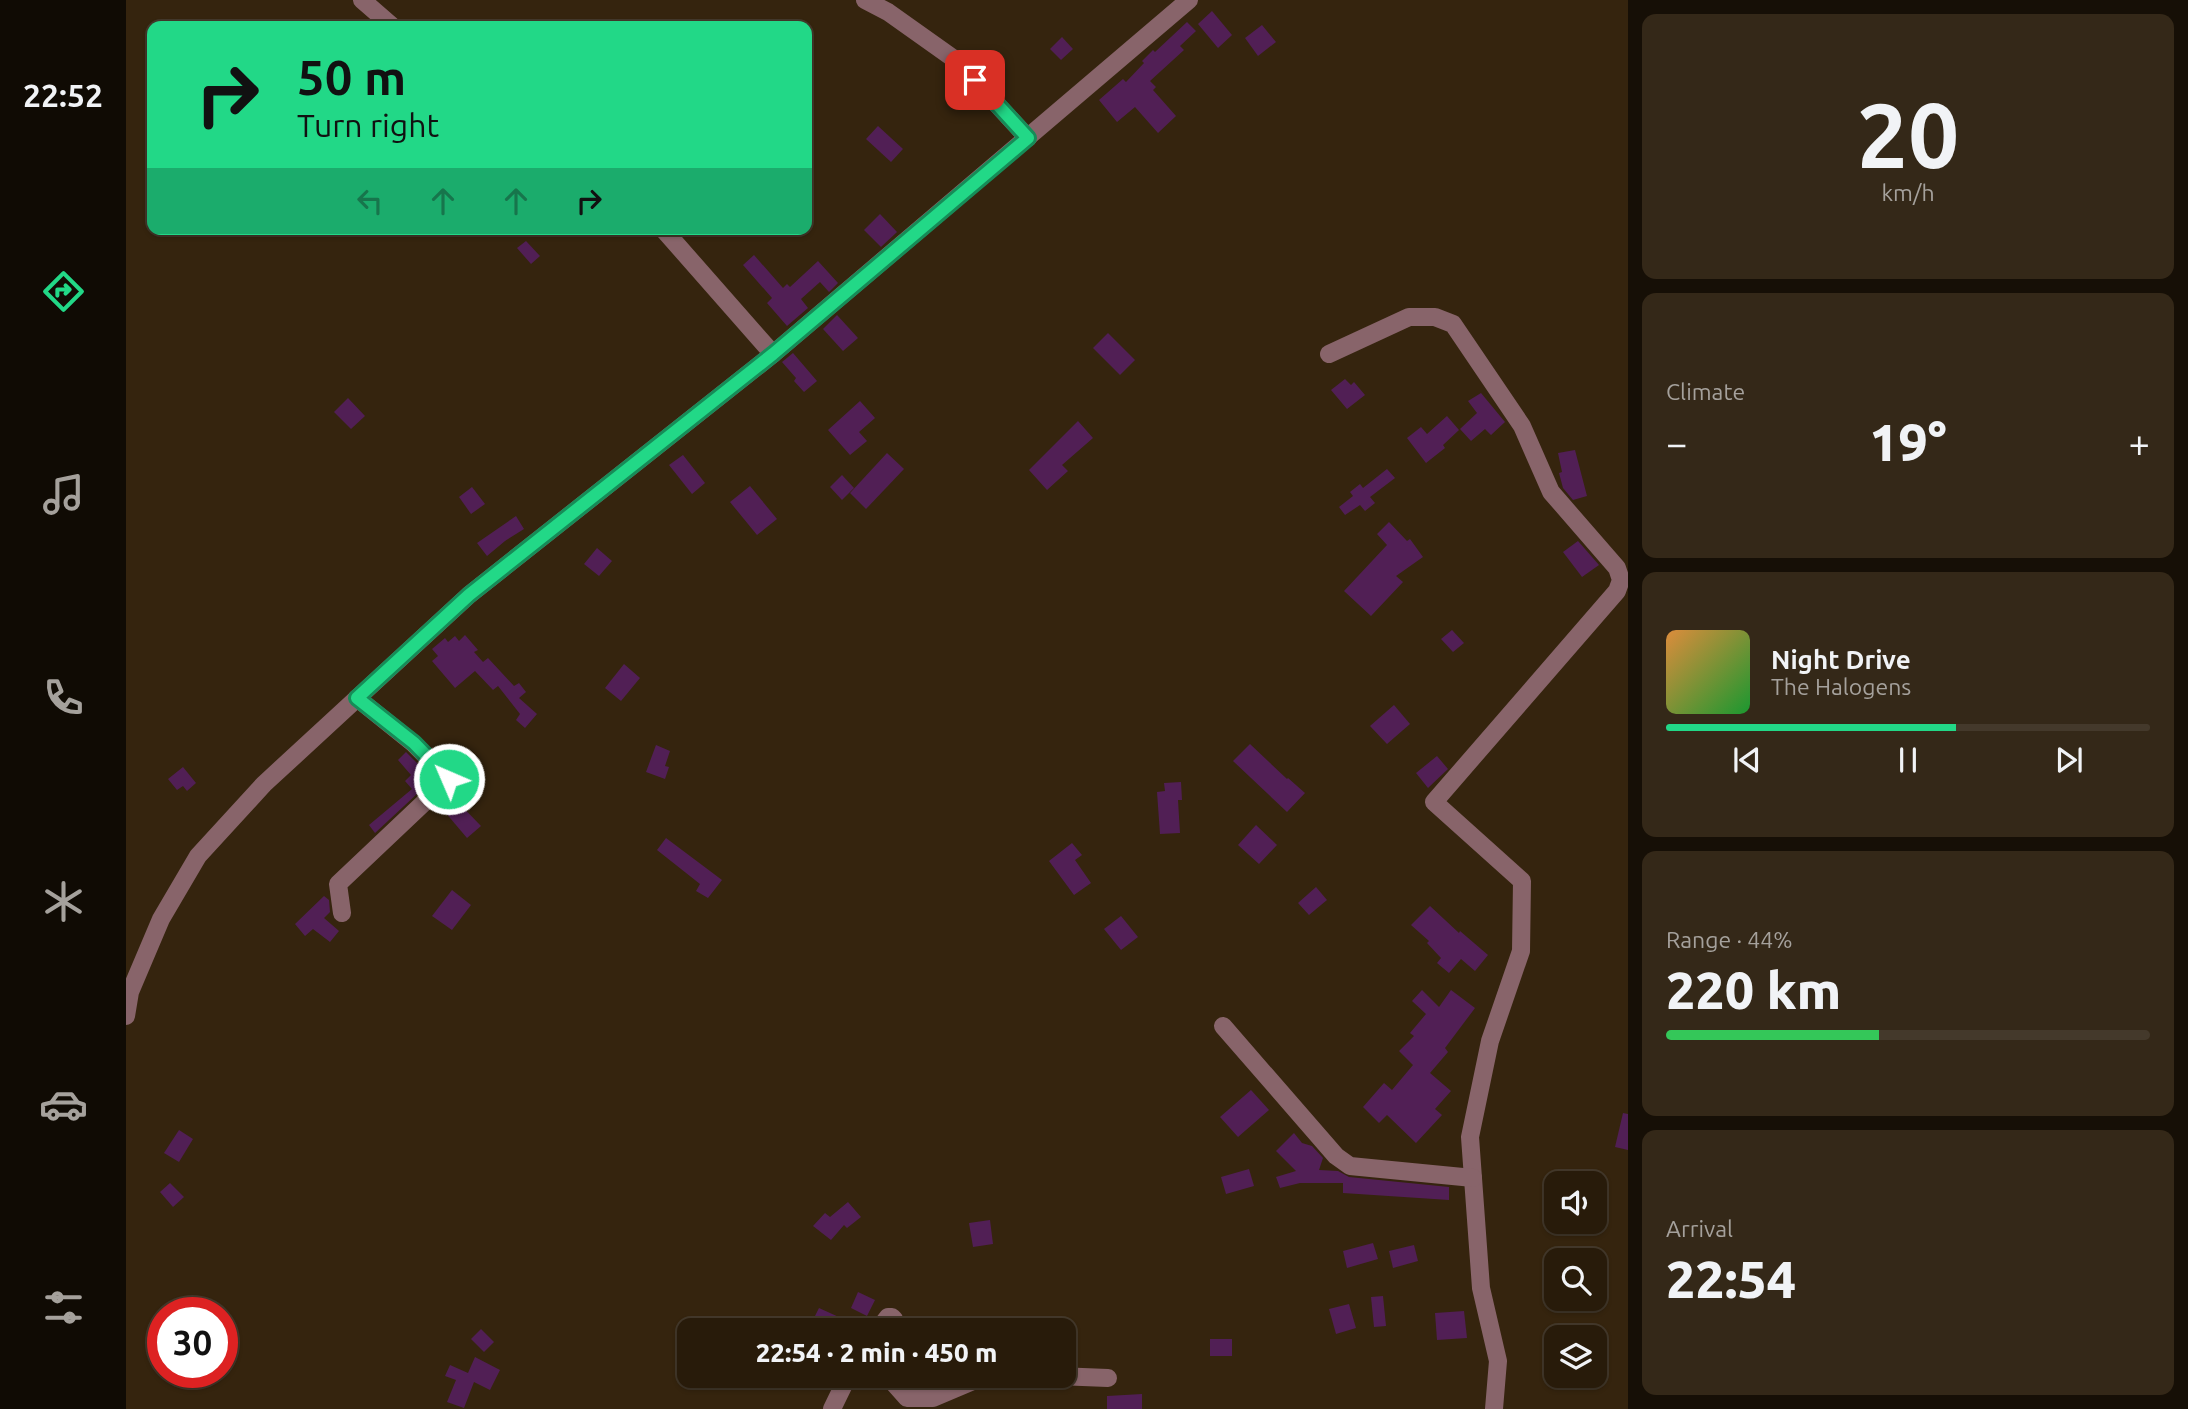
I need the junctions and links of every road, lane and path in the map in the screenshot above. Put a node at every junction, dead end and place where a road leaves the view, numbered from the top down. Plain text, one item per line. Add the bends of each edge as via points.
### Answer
1 (362, 0) edge
2 (865, 0) edge
3 (1189, 0) edge
4 (386, 21) edge
5 (1028, 138) junction
6 (668, 235) edge
7 (773, 354) junction
8 (1329, 354) dead end
9 (357, 698) junction
10 (342, 913) dead end
11 (126, 1016) edge
12 (1223, 1026) dead end
13 (1473, 1178) junction
14 (1076, 1377) edge
15 (1108, 1378) dead end
16 (842, 1388) edge
17 (898, 1388) edge
18 (957, 1388) edge
19 (832, 1409) edge
20 (1494, 1409) edge

1 - 4 street
2 - 5 street via 957,61
3 - 5 street
5 - 7 street
6 - 7 street
7 - 9 street via 469,595
8 - 13 street via 1409,317 1435,317 1453,324 1521,426 1551,492 1617,568 1621,580 1617,591 1434,802 1522,881 1521,951 1490,1041 1470,1137
9 - 10 street via 414,743 449,779 338,884
9 - 11 street via 264,784 198,856 161,919 130,992
12 - 13 street via 1336,1156 1350,1166
13 - 20 street via 1481,1288 1498,1361
14 - 15 street
16 - 19 street
17 - 18 street via 907,1398 933,1398

